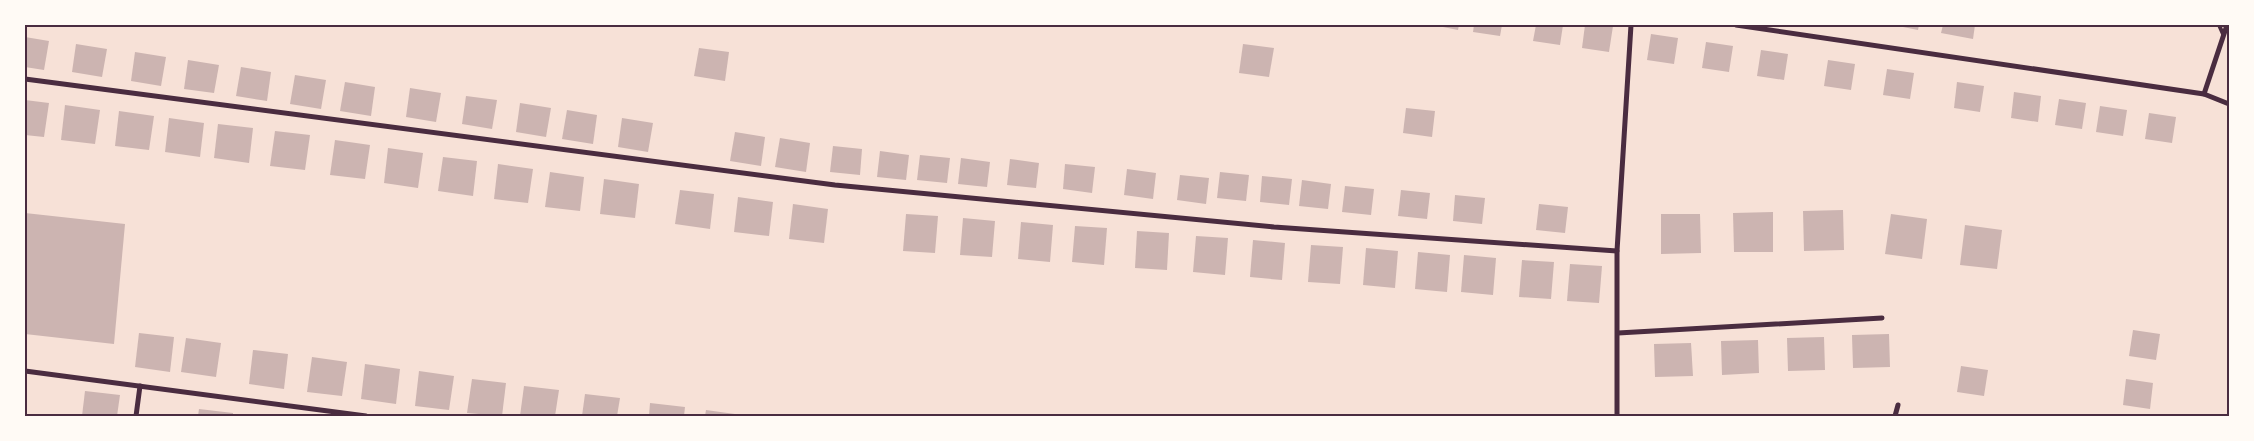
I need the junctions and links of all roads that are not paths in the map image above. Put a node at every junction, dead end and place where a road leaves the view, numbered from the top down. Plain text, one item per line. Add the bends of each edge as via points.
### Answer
1 (1631, 25) edge
2 (1736, 25) edge
3 (2219, 25) edge
4 (2227, 25) edge
5 (2224, 34) junction
6 (25, 80) edge
7 (2204, 94) junction
8 (2229, 104) edge
9 (1617, 250) junction
10 (1882, 318) dead end
11 (1618, 333) junction
12 (25, 371) edge
13 (140, 386) junction
14 (1898, 405) dead end
15 (136, 416) edge
16 (366, 416) edge
17 (1617, 416) edge
18 (1895, 416) edge

1 - 9 street
2 - 7 street
3 - 5 lane
4 - 5 street
5 - 7 street
6 - 9 street via 834,185 1274,227
7 - 8 street
9 - 11 street
10 - 11 street
11 - 17 street
12 - 13 street
13 - 15 street
13 - 16 street
14 - 18 street

